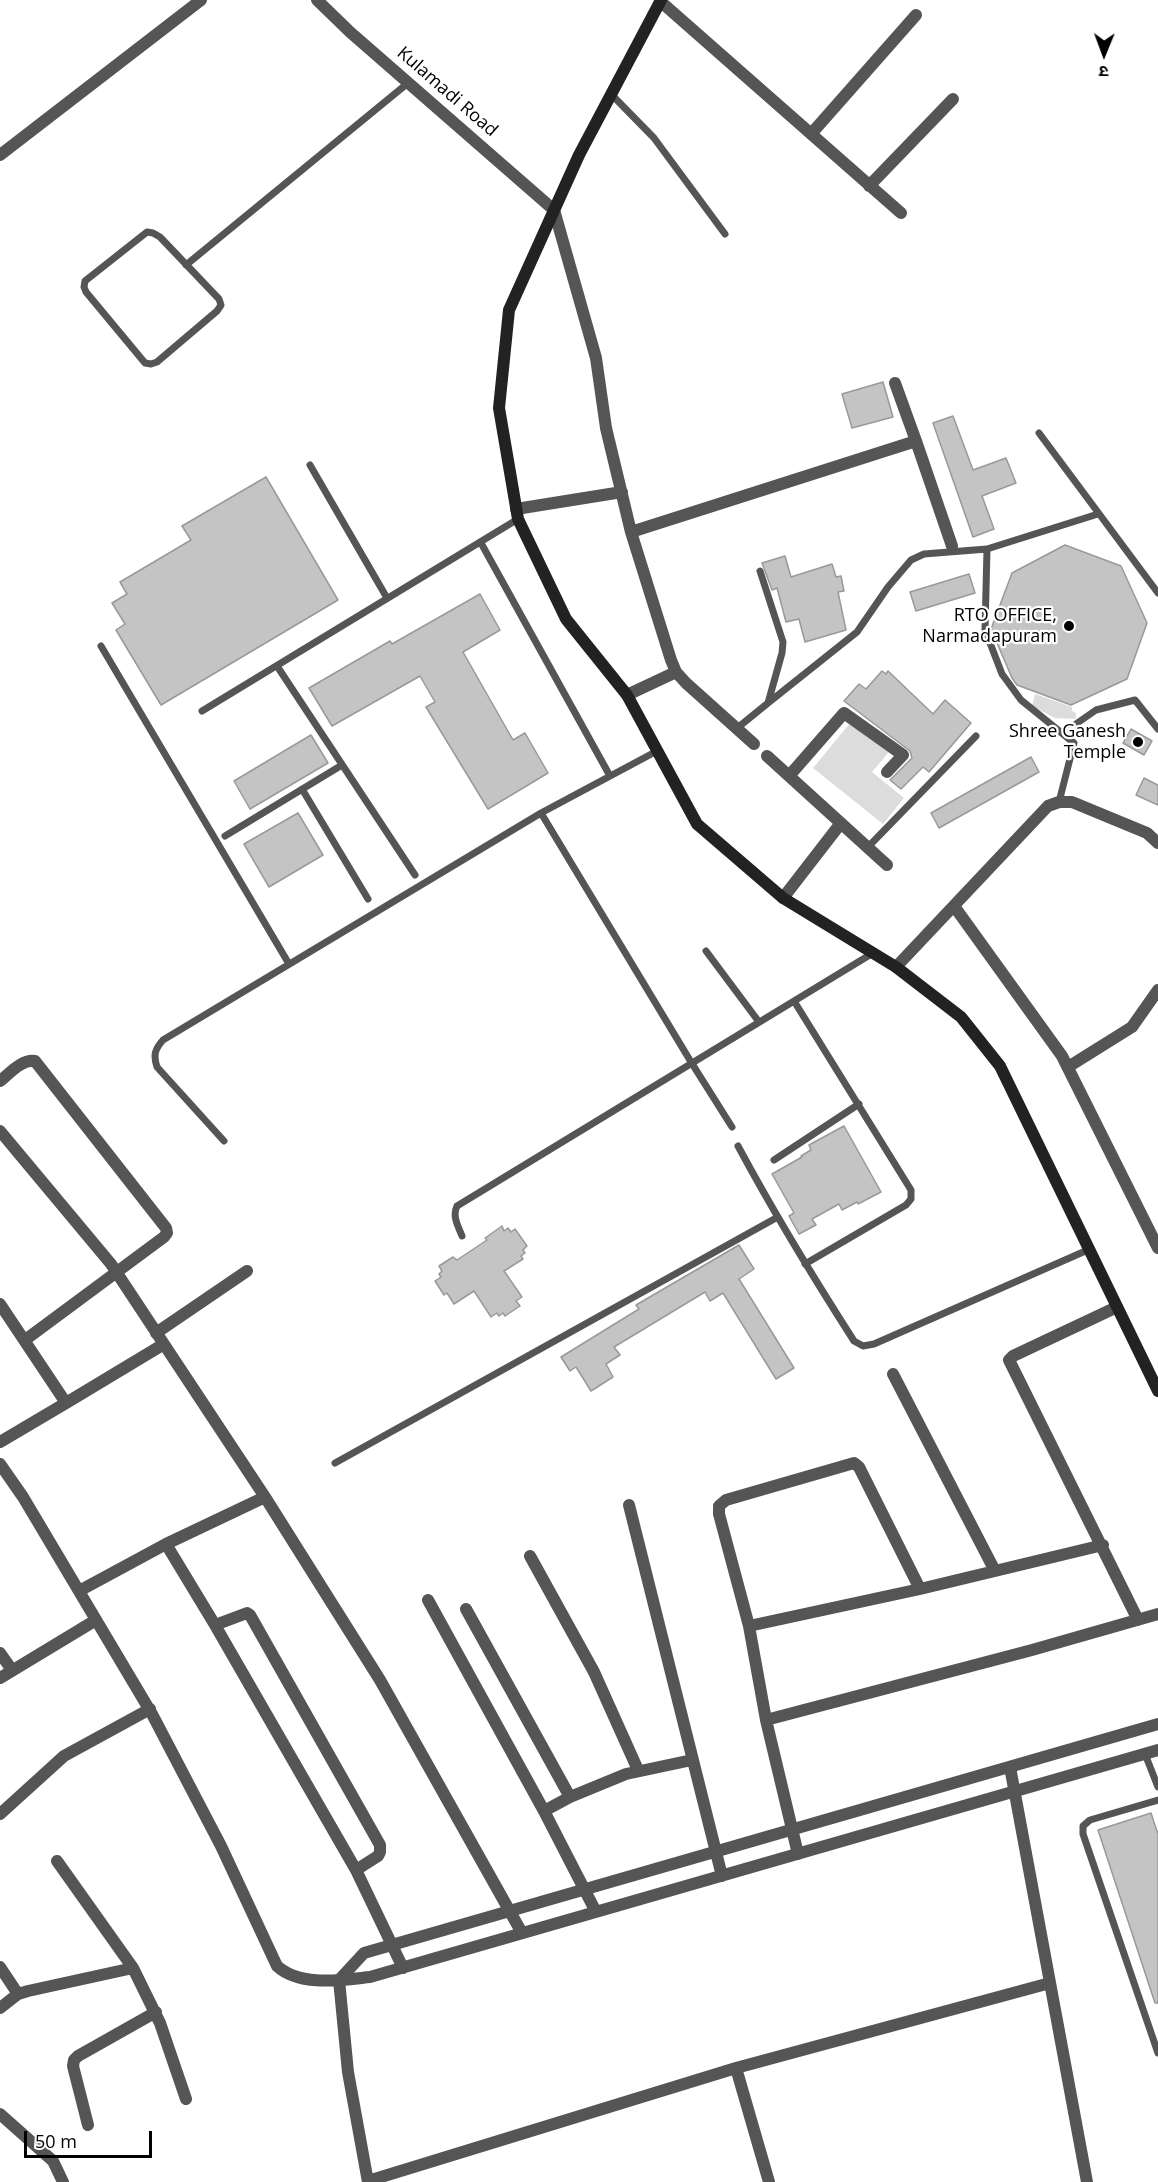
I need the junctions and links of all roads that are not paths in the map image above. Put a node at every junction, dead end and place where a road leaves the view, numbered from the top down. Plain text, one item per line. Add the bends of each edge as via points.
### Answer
1 (201, 0) edge
2 (317, 0) edge
3 (661, 1) edge
4 (916, 15) dead end
5 (408, 83) junction
6 (611, 94) junction
7 (953, 99) dead end
8 (811, 134) junction
9 (0, 155) edge
10 (869, 186) junction
11 (554, 210) junction
12 (901, 213) dead end
13 (725, 234) dead end
14 (186, 264) junction
15 (895, 383) dead end
16 (1039, 433) dead end
17 (916, 441) junction
18 (310, 465) dead end
19 (622, 492) junction
20 (517, 514) junction
21 (1098, 514) junction
22 (631, 532) junction
23 (481, 543) junction
24 (952, 546) dead end
25 (987, 549) junction
26 (760, 571) dead end
27 (1158, 593) edge
28 (387, 598) junction
29 (101, 646) dead end
30 (277, 666) junction
31 (676, 672) junction
32 (627, 695) junction
33 (768, 703) junction
34 (202, 711) dead end
35 (736, 729) junction
36 (1158, 729) edge
37 (1063, 733) junction
38 (976, 736) dead end
39 (754, 744) dead end
40 (657, 751) junction
41 (767, 756) dead end
42 (342, 765) junction
43 (887, 772) dead end
44 (610, 776) junction
45 (789, 776) junction
46 (302, 789) junction
47 (1059, 802) junction
48 (541, 813) junction
49 (841, 823) junction
50 (225, 836) dead end
51 (1158, 843) edge
52 (868, 847) junction
53 (887, 865) dead end
54 (415, 875) dead end
55 (783, 898) junction
56 (368, 899) dead end
57 (954, 906) junction
58 (706, 951) dead end
59 (873, 953) junction
60 (289, 964) junction
61 (896, 967) junction
62 (1158, 990) edge
63 (794, 1001) junction
64 (759, 1022) junction
65 (690, 1062) junction
66 (1068, 1067) junction
67 (0, 1081) edge
68 (859, 1104) junction
69 (732, 1127) dead end
70 (0, 1131) edge
71 (224, 1141) dead end
72 (738, 1146) dead end
73 (774, 1160) dead end
74 (776, 1218) junction
75 (462, 1236) dead end
76 (1158, 1248) edge
77 (1090, 1250) junction
78 (805, 1264) junction
79 (247, 1271) dead end
80 (117, 1273) junction
81 (0, 1304) edge
82 (1117, 1307) junction
83 (156, 1333) junction
84 (25, 1340) junction
85 (164, 1344) junction
86 (894, 1374) dead end
87 (1157, 1387) edge
88 (66, 1403) junction
89 (0, 1442) edge
90 (335, 1463) dead end
91 (0, 1464) edge
92 (265, 1497) junction
93 (629, 1505) dead end
94 (166, 1544) junction
95 (1103, 1545) junction
96 (530, 1556) dead end
97 (995, 1571) junction
98 (920, 1589) junction
99 (79, 1591) junction
100 (428, 1600) dead end
101 (466, 1609) dead end
102 (1158, 1614) edge
103 (96, 1620) junction
104 (1138, 1620) junction
105 (215, 1624) junction
106 (749, 1626) junction
107 (0, 1653) edge
108 (12, 1670) junction
109 (0, 1678) edge
110 (150, 1709) junction
111 (766, 1720) junction
112 (1158, 1724) edge
113 (1158, 1750) edge
114 (1145, 1754) junction
115 (693, 1760) junction
116 (1010, 1767) junction
117 (638, 1770) junction
118 (1158, 1787) edge
119 (1015, 1791) junction
120 (570, 1797) junction
121 (1158, 1800) edge
122 (544, 1811) junction
123 (0, 1814) edge
124 (792, 1830) junction
125 (716, 1852) junction
126 (798, 1854) junction
127 (57, 1861) dead end
128 (356, 1870) junction
129 (722, 1876) junction
130 (585, 1890) junction
131 (509, 1910) junction
132 (596, 1912) junction
133 (522, 1933) junction
134 (391, 1944) junction
135 (0, 1967) edge
136 (133, 1968) junction
137 (403, 1968) junction
138 (339, 1980) junction
139 (1050, 1983) junction
140 (18, 1994) junction
141 (0, 2008) edge
142 (156, 2012) junction
143 (1158, 2053) edge
144 (736, 2068) junction
145 (186, 2099) dead end
146 (0, 2114) edge
147 (88, 2125) dead end
148 (63, 2182) edge
149 (368, 2182) edge
150 (770, 2182) edge
151 (1087, 2182) edge

1 - 9 street
2 - 5 street, Kulamadi Road
3 - 6 main road
3 - 8 street
4 - 8 street
5 - 11 street, Kulamadi Road
5 - 14 lane
6 - 11 main road
6 - 13 lane via 654,138
7 - 10 street
8 - 10 street
10 - 12 street
11 - 19 street via 596,358 606,428
11 - 20 main road via 509,310 499,408
14 - 14 lane via 221,305 157,362 145,363 86,292 86,281 147,232 160,237
15 - 17 street
16 - 21 lane
17 - 22 street
17 - 24 street
18 - 28 lane
19 - 20 street
19 - 22 street
20 - 23 lane
20 - 32 main road via 566,619
21 - 25 lane
21 - 27 lane
22 - 31 street
23 - 28 lane
23 - 44 lane
25 - 33 lane via 924,554 911,560 857,632
25 - 37 lane via 985,630 1002,674 1021,700
26 - 33 lane via 783,642
28 - 30 lane
29 - 60 lane
30 - 34 lane
30 - 42 lane
31 - 32 street
31 - 35 street
32 - 40 main road
33 - 35 lane
35 - 39 street
36 - 37 lane via 1135,700 1096,710
37 - 47 lane via 1074,743
38 - 52 lane
40 - 44 lane
40 - 55 main road via 697,824
41 - 45 street
42 - 46 lane
42 - 54 lane
43 - 45 street via 903,755 844,713
44 - 48 lane
45 - 49 street
46 - 50 lane
46 - 56 lane
47 - 51 street via 1072,802 1147,833
47 - 57 street via 1048,806
48 - 60 lane
48 - 65 lane
49 - 52 street
49 - 55 street
52 - 53 street
55 - 59 main road
57 - 61 street
57 - 66 street
58 - 64 lane
59 - 61 main road
59 - 63 lane
60 - 71 lane via 156,1047 157,1067
61 - 77 main road via 961,1017 1000,1066
62 - 66 street via 1132,1027
63 - 64 lane
63 - 68 lane
64 - 65 lane
65 - 69 lane
65 - 75 lane via 457,1206 454,1214
66 - 76 street
67 - 80 street via 23,1063 35,1061 166,1228 164,1237
68 - 73 lane
68 - 78 lane via 905,1178 911,1199
70 - 80 street
72 - 74 lane
74 - 78 lane
74 - 90 lane
77 - 78 lane via 862,1346 854,1341
77 - 82 main road
79 - 83 street
80 - 83 street
80 - 84 street
81 - 84 street
82 - 87 main road
82 - 95 street via 1009,1360
83 - 85 street
84 - 88 street
85 - 88 street
85 - 92 street
86 - 97 street
88 - 89 street
91 - 99 street
92 - 94 street
92 - 131 street via 380,1680
93 - 115 street
94 - 99 street
94 - 105 street
95 - 97 street
95 - 104 street
96 - 117 street via 594,1672
97 - 98 street
98 - 106 street
98 - 106 street via 854,1463 726,1500 719,1506
99 - 103 street
100 - 122 street
101 - 120 street
102 - 104 street
103 - 108 street
103 - 110 street
104 - 111 street
105 - 128 street
105 - 128 street via 247,1613 256,1625 380,1845 378,1856
106 - 111 street
107 - 108 street
108 - 109 street
110 - 123 street via 64,1756
110 - 138 street via 277,1966 296,1978
111 - 124 street
112 - 116 street
113 - 114 street
114 - 118 lane
114 - 119 street
115 - 117 street
115 - 125 street
116 - 119 street
116 - 124 street
117 - 120 street
119 - 126 street
119 - 139 street
120 - 122 street
121 - 143 lane via 1090,1820 1083,1826
122 - 130 street
124 - 125 street
124 - 126 street
125 - 129 street
125 - 130 street
126 - 129 street
127 - 136 street
128 - 134 street
129 - 132 street
130 - 131 street
130 - 132 street
131 - 133 street
131 - 134 street
132 - 133 street
133 - 137 street
134 - 137 street
134 - 138 street via 364,1953
135 - 140 street
136 - 140 street
136 - 142 street
137 - 138 street
138 - 149 street via 348,2072
139 - 144 street
139 - 151 street
140 - 141 street
142 - 145 street
142 - 147 street via 74,2060
144 - 149 street
144 - 150 street
146 - 148 street via 53,2161

